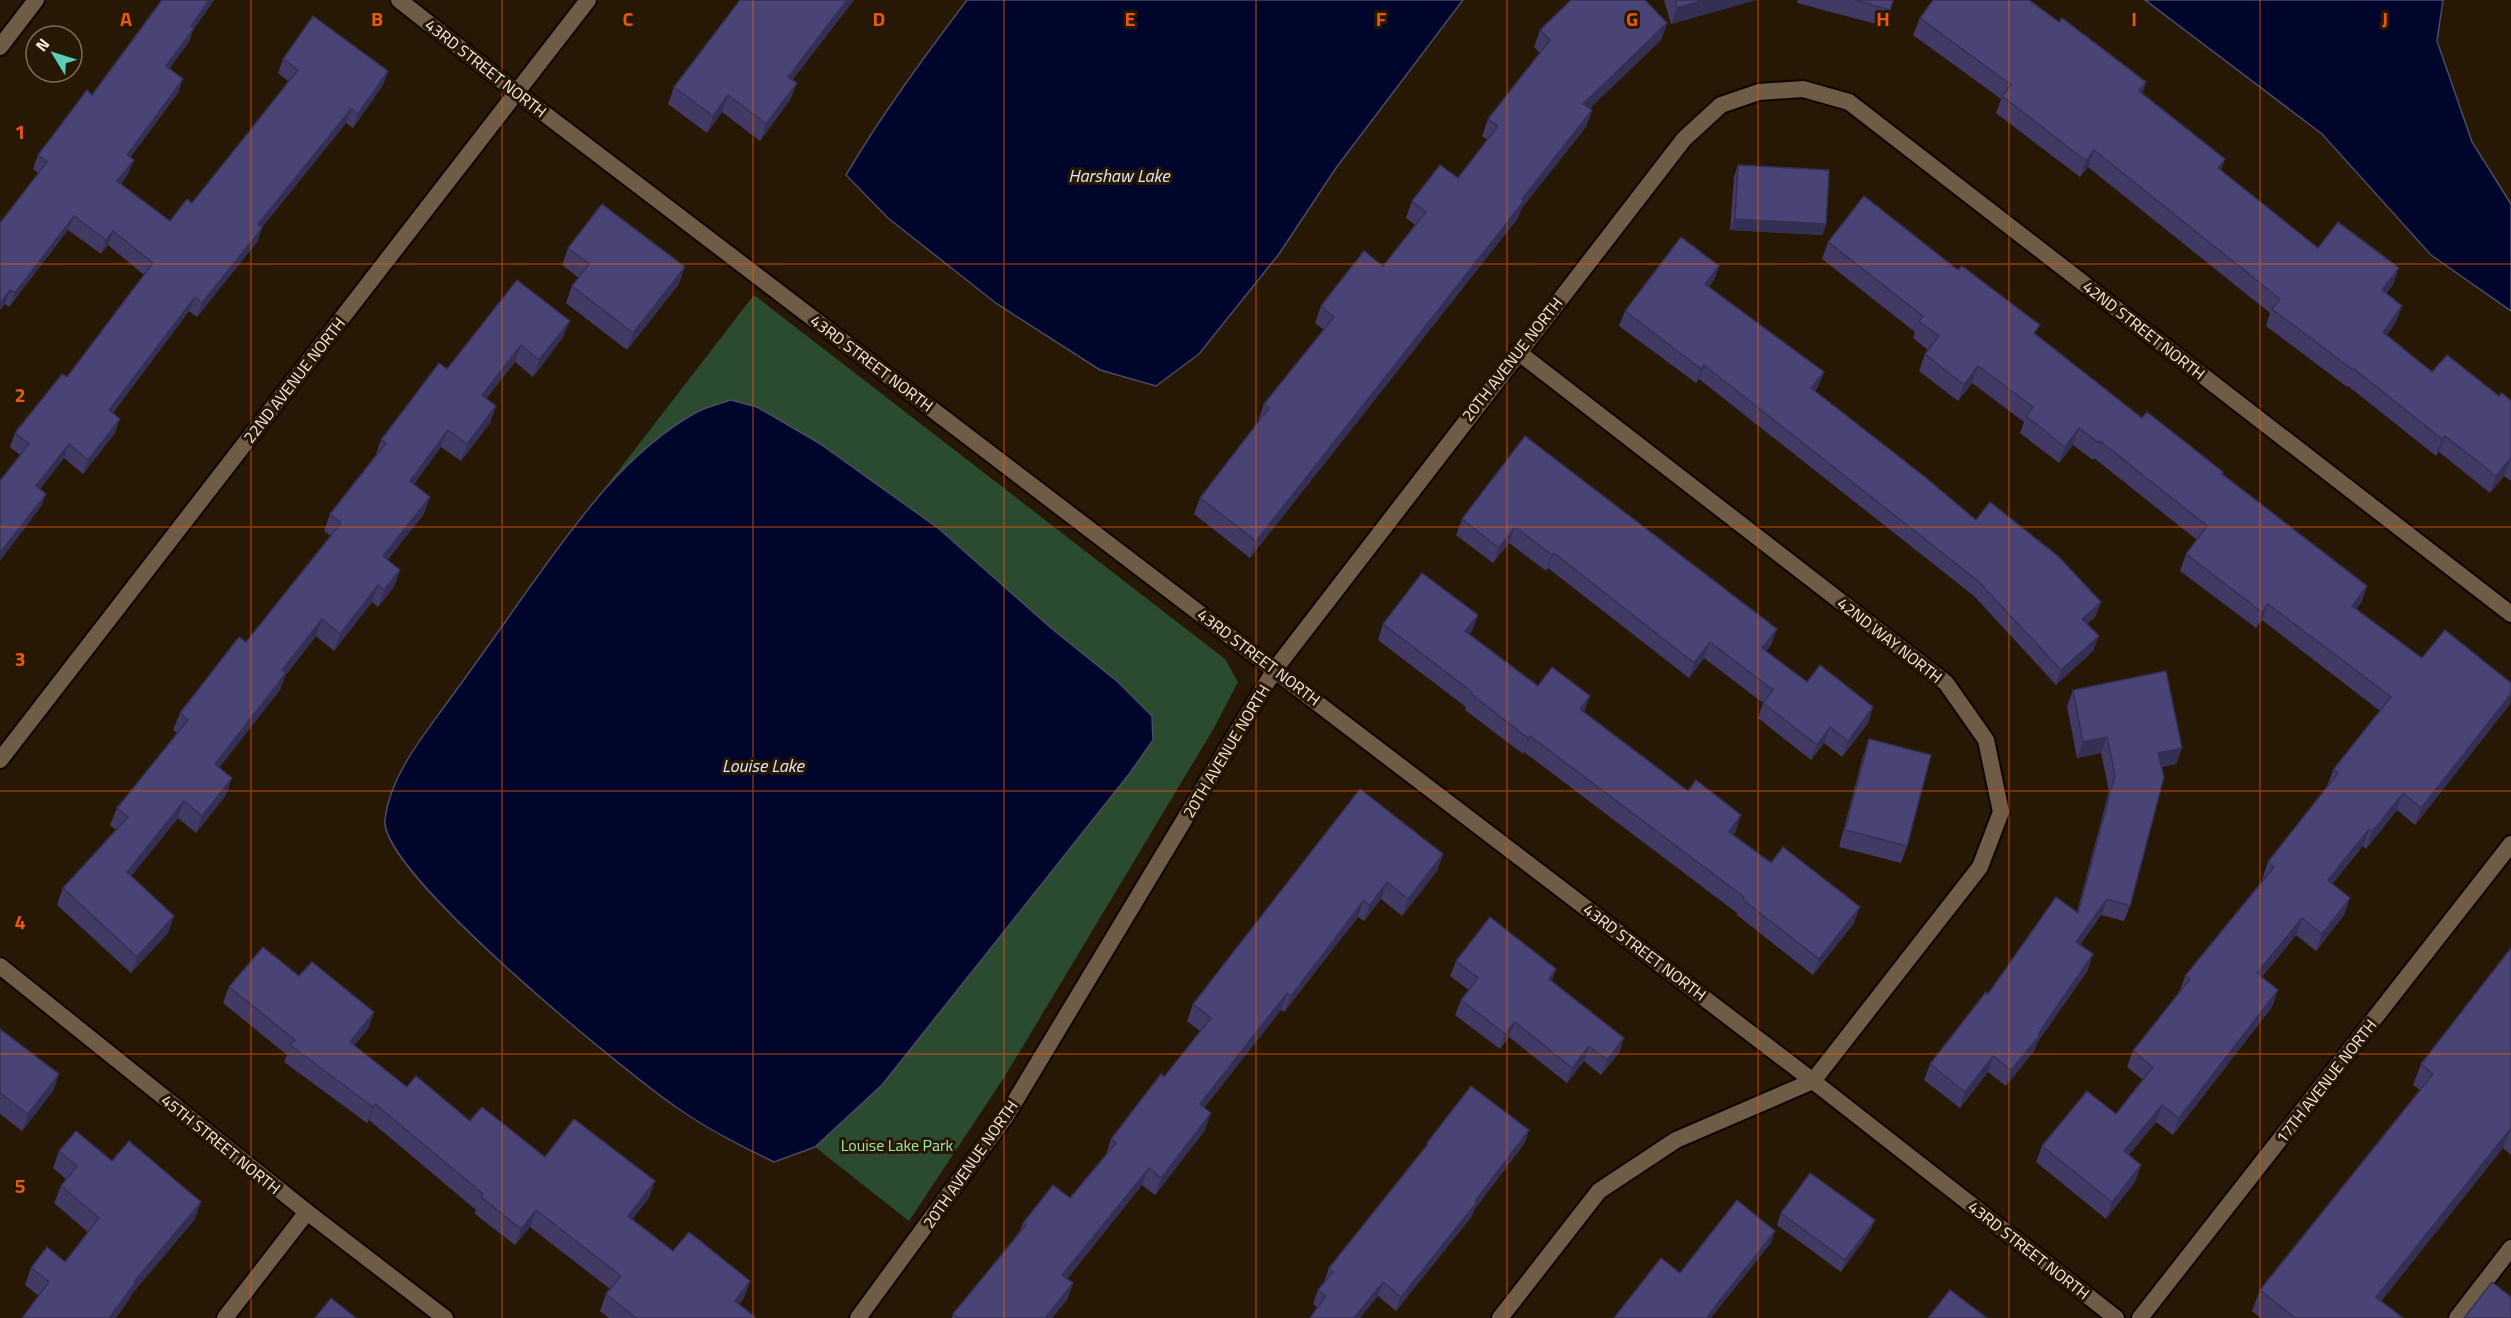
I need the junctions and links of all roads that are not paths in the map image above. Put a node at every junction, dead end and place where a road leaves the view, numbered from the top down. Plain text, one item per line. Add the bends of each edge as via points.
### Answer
1 (36, 0) edge
2 (399, 0) edge
3 (588, 0) edge
4 (0, 47) edge
5 (516, 92) junction
6 (1760, 92) joint
7 (1518, 352) junction
8 (2511, 614) edge
9 (1275, 669) junction
10 (0, 760) edge
11 (2511, 844) edge
12 (0, 966) edge
13 (1813, 1081) junction
14 (306, 1212) junction
15 (2511, 1248) edge
16 (225, 1318) edge
17 (445, 1318) edge
18 (858, 1318) edge
19 (1500, 1318) edge
20 (2116, 1318) edge
21 (2140, 1318) edge
22 (2457, 1318) edge

1 - 4 street
2 - 5 street, 43RD STREET NORTH
3 - 5 street, 22ND AVENUE NORTH
5 - 9 street, 43RD STREET NORTH
5 - 10 street, 22ND AVENUE NORTH
6 - 7 street, 20TH AVENUE NORTH via 1721,105 1684,139
6 - 8 street, 42ND STREET NORTH via 1803,89 1849,102
7 - 9 street, 20TH AVENUE NORTH
7 - 13 street, 42ND WAY NORTH via 1946,683 1986,740 2001,812 1980,867
9 - 13 street, 43RD STREET NORTH
9 - 18 street, 20TH AVENUE NORTH via 1006,1116
11 - 21 street, 17TH AVENUE NORTH
12 - 14 street, 45TH STREET NORTH
13 - 19 street via 1676,1140 1599,1191
13 - 20 street, 43RD STREET NORTH
14 - 16 street
14 - 17 street, 45TH STREET NORTH
15 - 22 street

